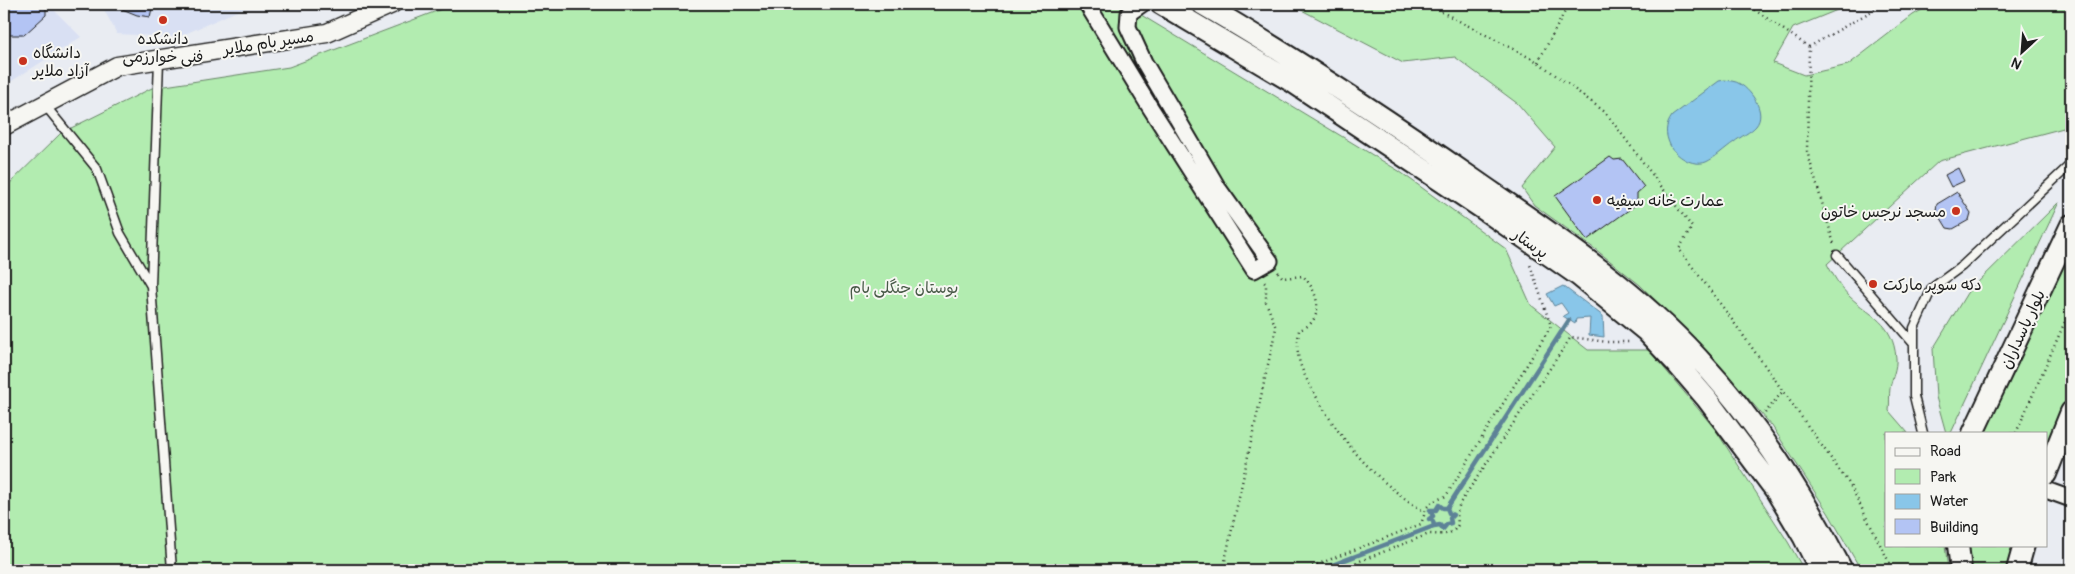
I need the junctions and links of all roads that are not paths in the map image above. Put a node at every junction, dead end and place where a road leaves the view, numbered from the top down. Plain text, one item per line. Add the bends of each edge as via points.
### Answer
1 (392, 4) edge
2 (1087, 4) edge
3 (1142, 4) edge
4 (1161, 4) edge
5 (1202, 4) edge
6 (159, 59) junction
7 (44, 104) junction
8 (4, 126) edge
9 (2071, 164) edge
10 (2071, 225) edge
11 (1837, 256) road end
12 (151, 286) junction
13 (1913, 343) junction
14 (2071, 412) edge
15 (1923, 432) edge
16 (1973, 432) edge
17 (2048, 469) edge
18 (2048, 491) edge
19 (2071, 499) edge
20 (1958, 546) edge
21 (2024, 546) edge
22 (172, 570) edge
23 (1820, 570) edge
24 (1842, 570) edge
25 (1961, 570) edge
26 (2017, 570) edge

1 - 6 street, مسیر بام ملایر via 327,33
2 - 3 street via 1254,270 1270,261 1218,188 1144,62 1128,27 1129,13
4 - 23 main road, پرستار via 1294,83 1475,204 1578,276 1646,331 1707,399 1776,491
5 - 24 main road, پرستار via 1446,160 1591,262 1632,295 1699,359 1755,426 1820,527
6 - 7 street, مسیر بام ملایر via 117,66
6 - 12 lane
7 - 8 street, مسیر بام ملایر
7 - 12 lane via 97,169 120,233
9 - 13 lane via 1962,266 1932,288 1914,328
10 - 16 main road, بلوار پاسداران
11 - 13 lane
12 - 22 lane
13 - 15 lane via 1914,396
14 - 17 main road
18 - 19 street
20 - 25 main road
21 - 26 main road

